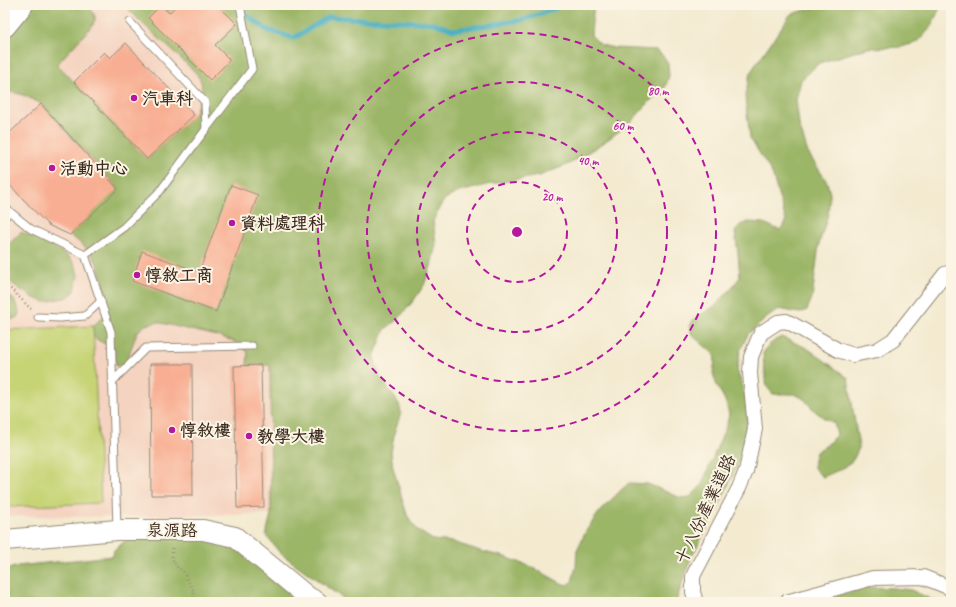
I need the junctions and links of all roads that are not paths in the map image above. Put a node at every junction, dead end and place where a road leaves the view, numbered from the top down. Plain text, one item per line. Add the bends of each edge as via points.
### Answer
1 (24, 5) edge
2 (240, 5) edge
3 (130, 22) dead end
4 (5, 27) edge
5 (206, 129) junction
6 (5, 217) edge
7 (86, 255) junction
8 (951, 272) edge
9 (101, 301) junction
10 (38, 317) road end
11 (252, 346) dead end
12 (112, 382) junction
13 (117, 530) junction
14 (5, 540) edge
15 (951, 589) edge
16 (317, 602) edge
17 (696, 602) edge
18 (786, 602) edge

1 - 4 street
2 - 5 lane via 252,69
3 - 5 lane via 205,102
5 - 7 lane via 160,191 124,227
6 - 7 lane via 9,211 30,229
7 - 9 lane
8 - 17 street, 十八份產業道路 via 945,274 893,340 877,350 853,355 838,350 786,321 778,322 762,333 751,357 755,429 749,459 739,488 693,576
9 - 10 lane via 85,316
9 - 12 lane via 111,332
11 - 12 lane via 146,348
12 - 13 lane
13 - 14 street, 泉源路
13 - 16 street, 泉源路 via 203,530 235,537
15 - 18 street via 923,577 873,578

